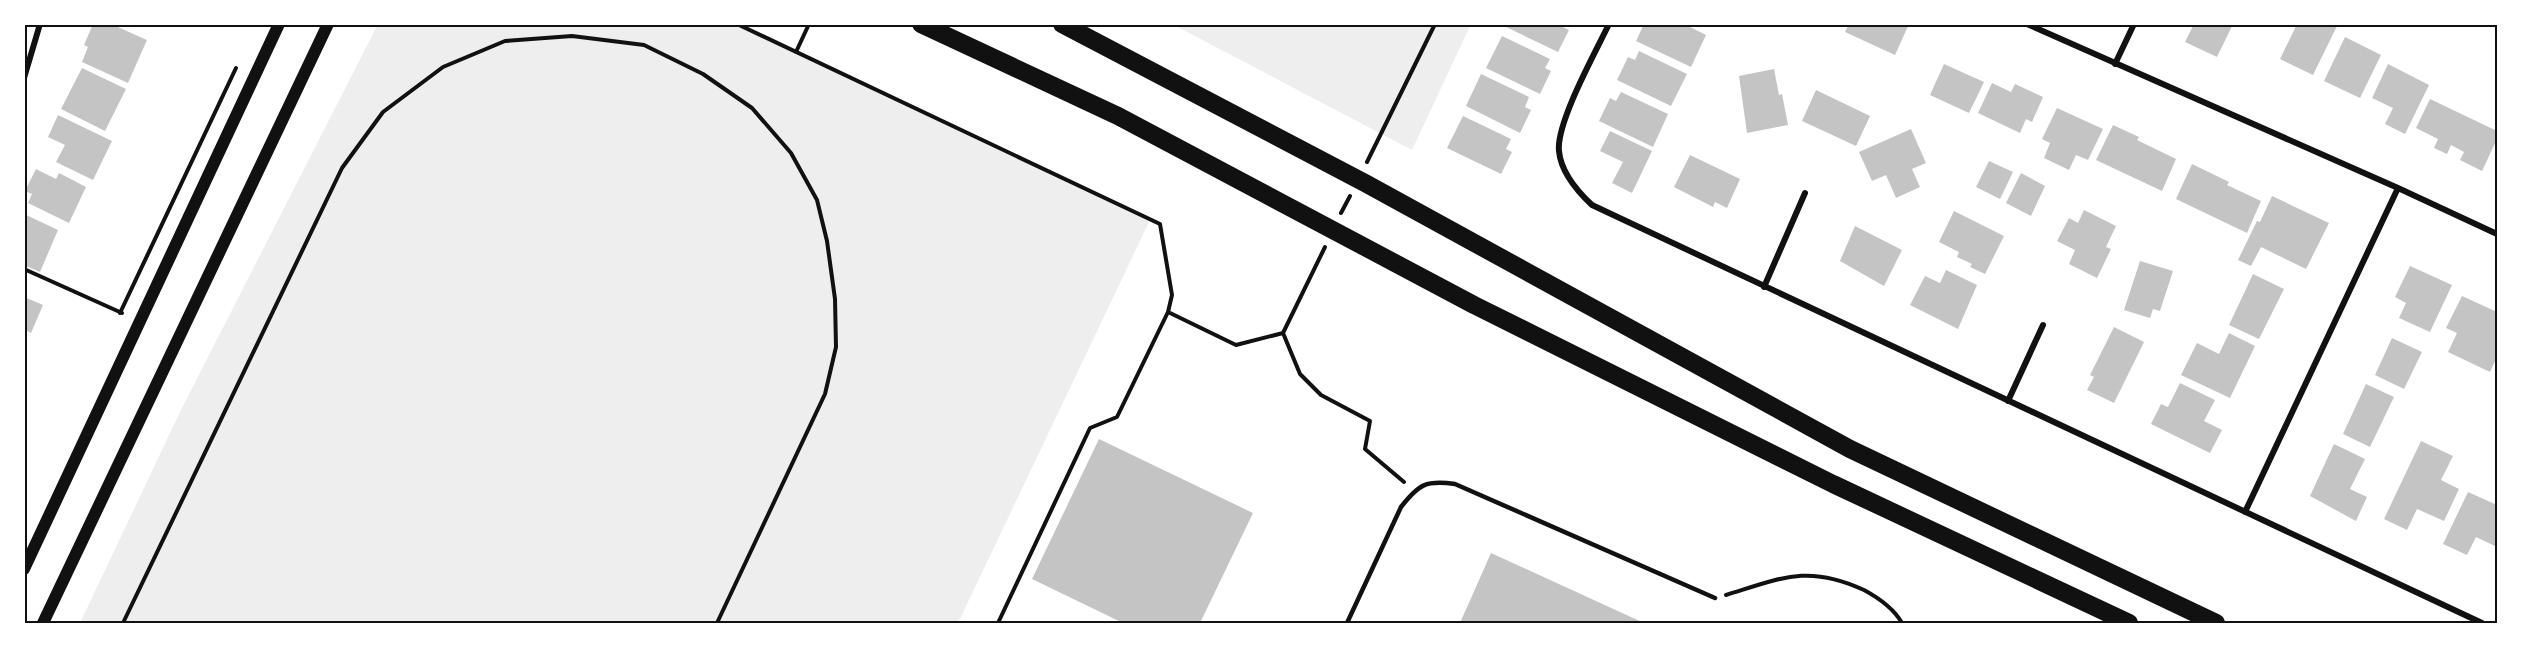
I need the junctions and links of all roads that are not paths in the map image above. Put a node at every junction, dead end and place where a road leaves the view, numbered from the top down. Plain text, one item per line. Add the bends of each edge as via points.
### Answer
1 (40, 24) edge
2 (279, 24) edge
3 (328, 24) edge
4 (921, 24) edge
5 (1062, 24) edge
6 (1609, 24) edge
7 (2027, 24) edge
8 (2134, 24) edge
9 (2115, 64) junction
10 (24, 78) edge
11 (2398, 188) junction
12 (1805, 193) dead end
13 (2497, 234) edge
14 (1764, 287) junction
15 (2043, 325) dead end
16 (2008, 401) junction
17 (2245, 512) junction
18 (24, 569) edge
19 (1715, 598) road end
20 (43, 623) edge
21 (1347, 623) edge
22 (2129, 623) edge
23 (2216, 623) edge
24 (2482, 623) edge

1 - 10 street
2 - 18 main road
3 - 20 main road
4 - 22 highway via 1118,116 1474,305 1833,484
5 - 23 highway via 1365,183 1850,449
6 - 14 street via 1560,130 1559,152 1566,172 1592,205
7 - 9 street
8 - 9 street
9 - 11 street
11 - 13 street
11 - 17 street
12 - 14 street
14 - 16 street
15 - 16 street
16 - 17 street
17 - 24 street
19 - 21 lane via 1455,484 1432,481 1414,491 1401,507

